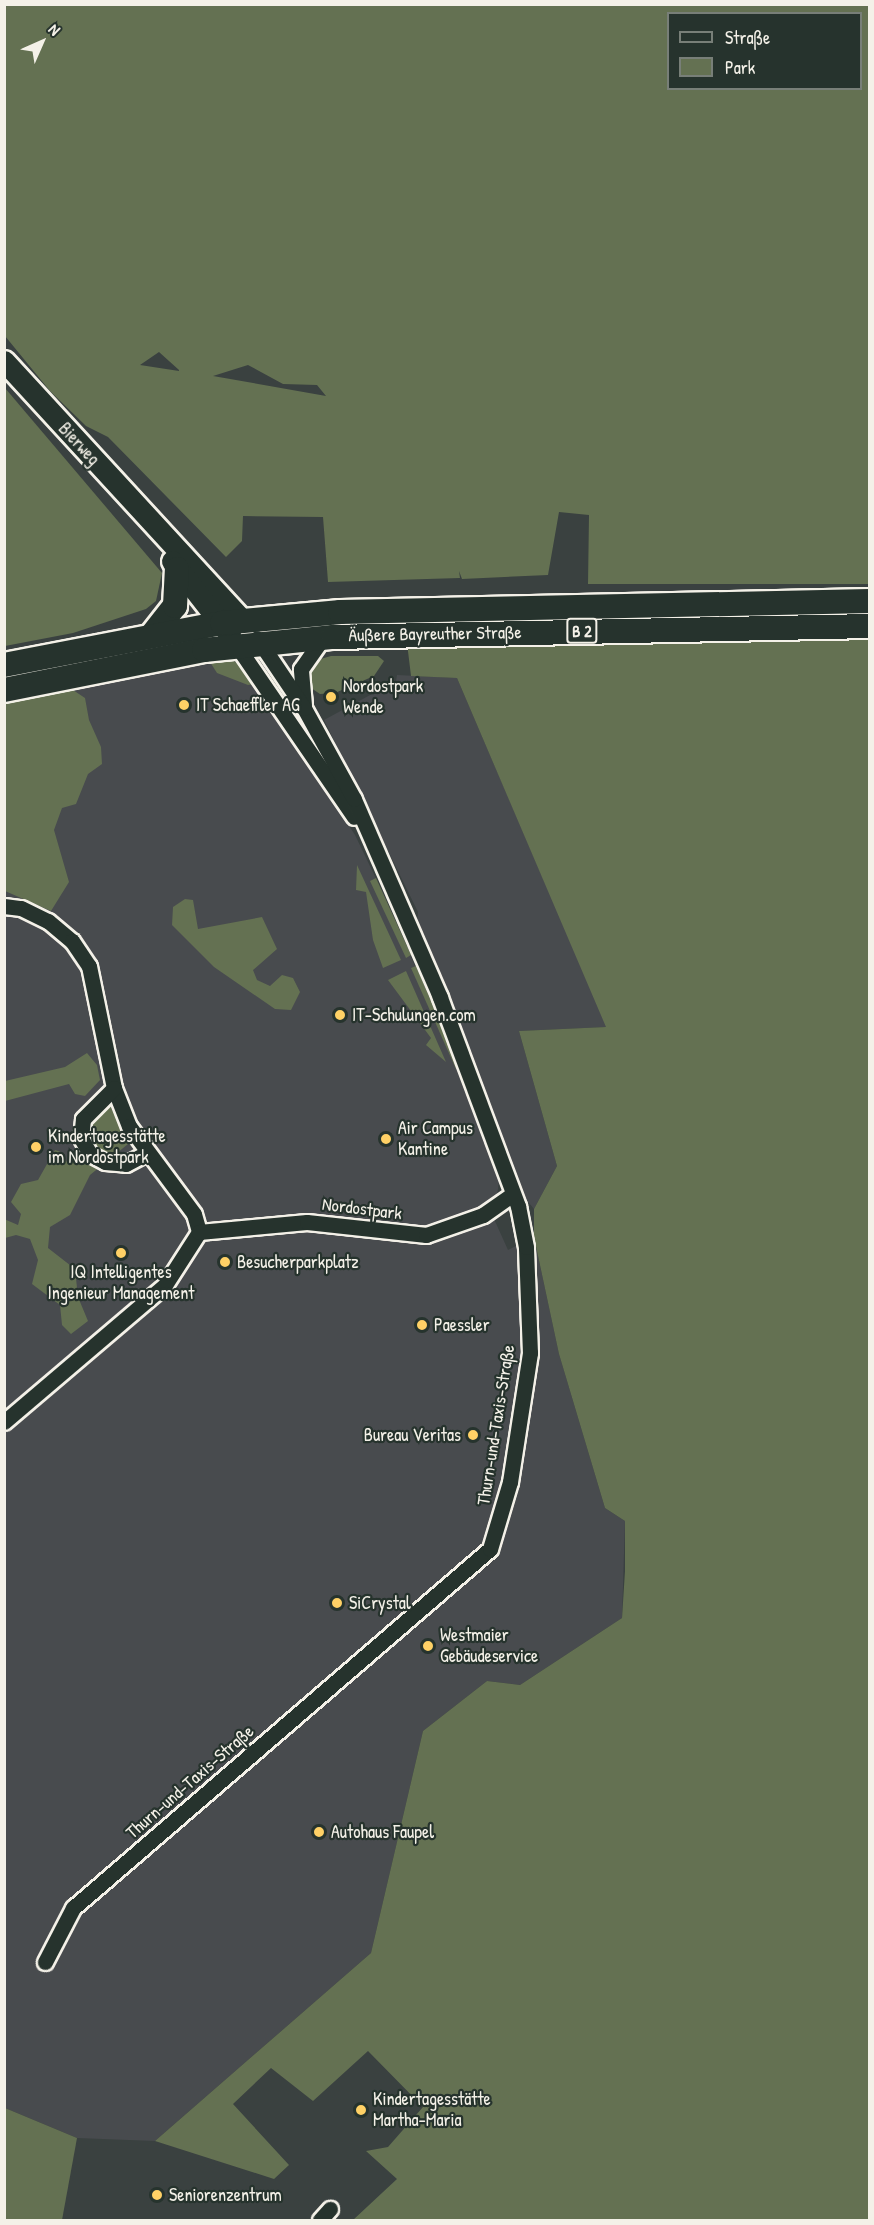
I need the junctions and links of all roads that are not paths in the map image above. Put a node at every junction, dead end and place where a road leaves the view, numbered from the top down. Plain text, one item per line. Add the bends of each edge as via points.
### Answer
1 (4, 361) edge
2 (153, 527) junction
3 (177, 569) junction
4 (870, 601) edge
5 (233, 622) junction
6 (870, 626) edge
7 (152, 635) junction
8 (324, 637) junction
9 (249, 644) junction
10 (4, 665) edge
11 (4, 690) edge
12 (304, 708) junction
13 (366, 833) junction
14 (4, 906) edge
15 (114, 1088) junction
16 (147, 1153) junction
17 (512, 1195) junction
18 (199, 1232) junction
19 (4, 1422) edge
20 (45, 1962) dead end

1 - 2 main road, Bierweg
2 - 3 main road, Bierweg
2 - 5 main road, Bierweg via 191,561
3 - 5 main road, Bierweg
3 - 7 main road via 175,606
4 - 5 main road, Äußere Bayreuther Straße / B 2 via 393,610
5 - 7 main road, Äußere Bayreuther Straße / B 2
5 - 9 main road
6 - 8 main road, Äußere Bayreuther Straße / B 2
7 - 10 main road, Äußere Bayreuther Straße / B 2
8 - 9 main road, Äußere Bayreuther Straße / B 2
8 - 12 street via 301,669
9 - 11 main road, Äußere Bayreuther Straße / B 2 via 122,664
9 - 12 street, Thurn-und-Taxis-Straße
9 - 13 street, Thurn-und-Taxis-Straße
12 - 13 street, Thurn-und-Taxis-Straße via 337,764
13 - 17 street, Thurn-und-Taxis-Straße via 440,997
14 - 15 street via 48,921 72,941 88,966
15 - 16 street via 129,1126
15 - 16 street via 83,1119 81,1137 90,1154 105,1162 126,1164
16 - 18 street via 194,1214
17 - 18 street, Nordostpark via 483,1215 426,1235 307,1222
17 - 20 street, Thurn-und-Taxis-Straße via 526,1247 530,1353 510,1482 490,1549 73,1908
18 - 19 street via 165,1285

